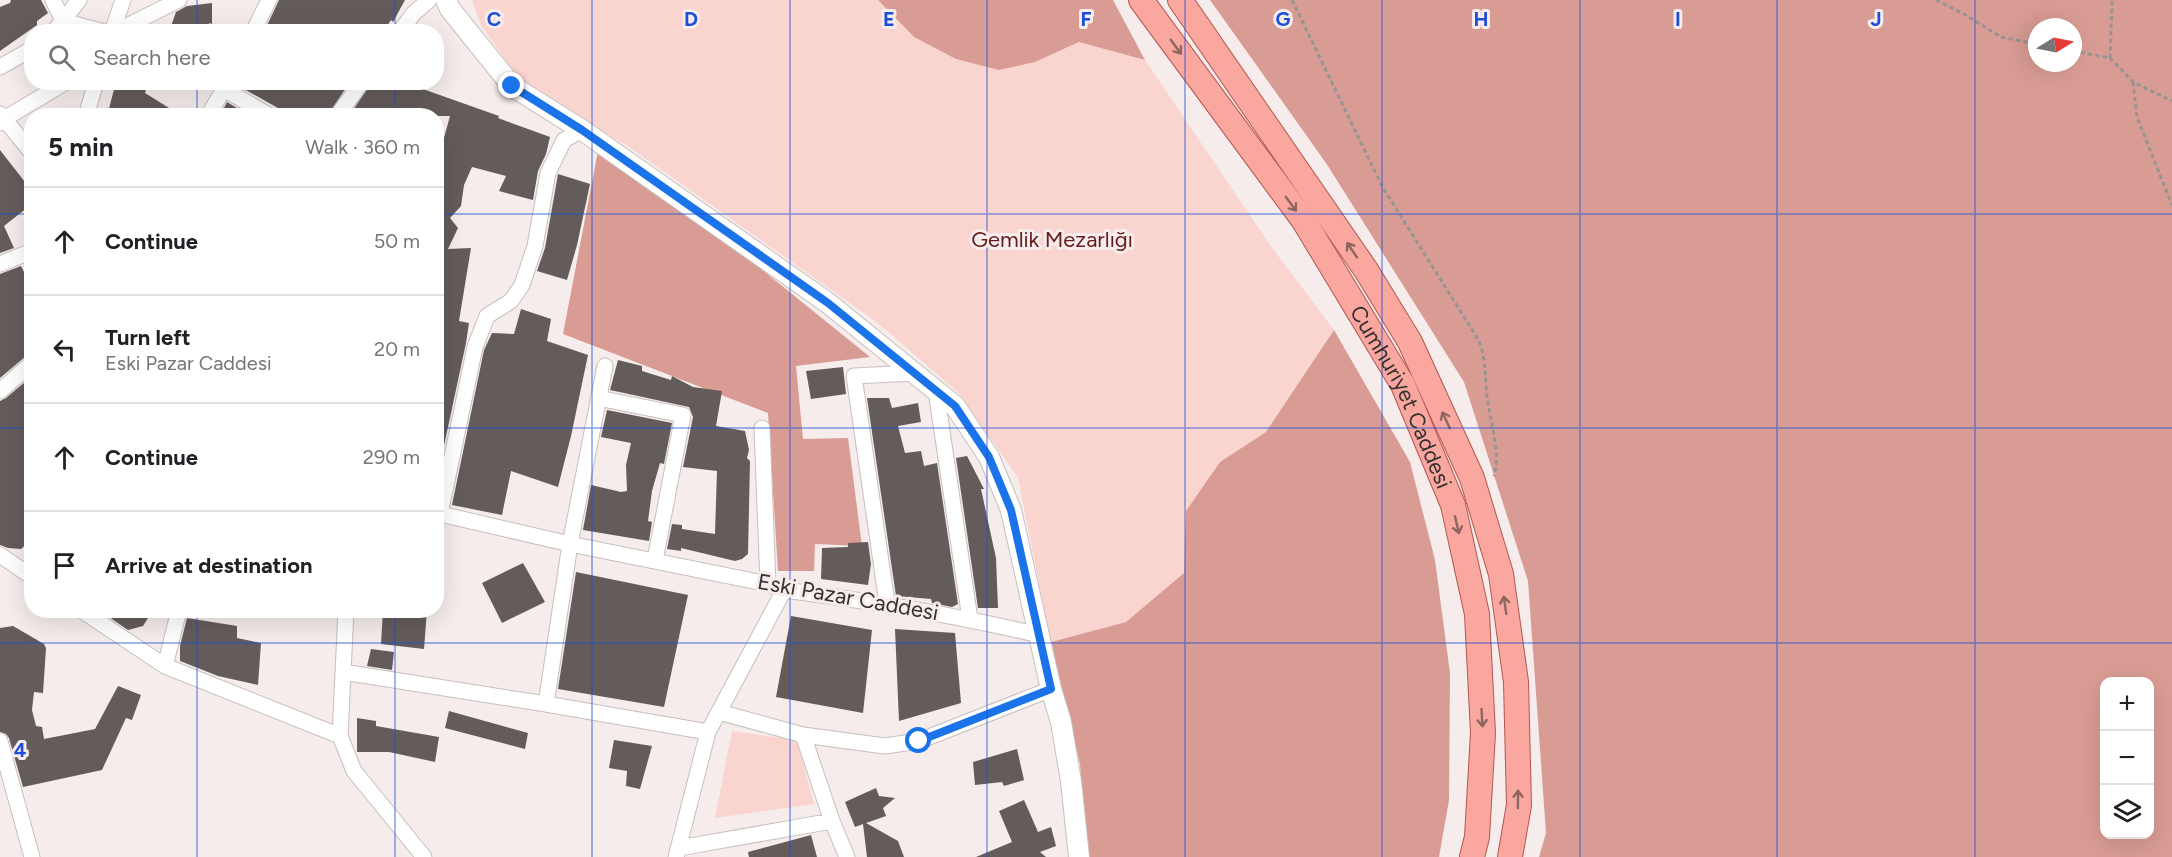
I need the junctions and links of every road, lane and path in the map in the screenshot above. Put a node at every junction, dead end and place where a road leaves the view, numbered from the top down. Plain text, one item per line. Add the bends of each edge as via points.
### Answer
1 (53, 0) edge
2 (79, 0) edge
3 (123, 0) edge
4 (178, 0) edge
5 (269, 0) edge
6 (429, 0) edge
7 (446, 0) edge
8 (1141, 0) edge
9 (1180, 0) edge
10 (1292, 0) edge
11 (1936, 0) edge
12 (2112, 0) edge
13 (58, 24) edge
14 (60, 24) edge
15 (116, 24) edge
16 (130, 24) edge
17 (257, 24) edge
18 (406, 24) edge
19 (2028, 42) edge
20 (24, 53) edge
21 (2082, 53) edge
22 (2110, 58) junction
23 (1, 65) edge
24 (2133, 82) junction
25 (52, 90) edge
26 (94, 90) edge
27 (224, 90) edge
28 (232, 90) edge
29 (356, 90) edge
30 (2172, 100) edge
31 (88, 108) edge
32 (213, 108) edge
33 (258, 108) edge
34 (343, 108) edge
35 (1, 119) edge
36 (582, 130) junction
37 (24, 144) edge
38 (2172, 205) edge
39 (24, 254) edge
40 (0, 264) edge
41 (605, 366) dead end
42 (24, 370) edge
43 (915, 373) junction
44 (0, 391) edge
45 (936, 391) junction
46 (597, 398) junction
47 (762, 428) dead end
48 (444, 486) edge
49 (1481, 505) junction
50 (444, 514) edge
51 (570, 544) junction
52 (0, 555) edge
53 (656, 560) junction
54 (24, 566) edge
55 (768, 584) junction
56 (784, 590) junction
57 (887, 603) junction
58 (93, 618) edge
59 (177, 618) edge
60 (346, 618) edge
61 (970, 618) junction
62 (1039, 635) junction
63 (165, 666) junction
64 (343, 672) junction
65 (1051, 689) junction
66 (546, 704) junction
67 (719, 712) junction
68 (708, 732) junction
69 (803, 735) junction
70 (340, 736) junction
71 (0, 741) edge
72 (4, 768) edge
73 (832, 821) junction
74 (678, 853) edge
75 (32, 857) edge
76 (423, 857) edge
77 (847, 857) edge
78 (1078, 857) edge
79 (1472, 857) edge
80 (1510, 857) edge

1 - 13 street
2 - 14 street
3 - 15 street
4 - 16 street
5 - 17 street
6 - 18 street
7 - 36 street via 512,86
8 -> 79 main road, Cumhuriyet Caddesi via 1304,221 1403,385 1453,506 1477,614 1483,733 1477,837
49 -> 9 main road, Cumhuriyet Caddesi via 1410,342 1366,270
10 - 49 path via 1382,186 1479,341 1497,461
11 - 19 path via 2001,37
12 - 22 path
20 - 23 street
21 - 22 path
22 - 24 path
24 - 30 path
24 - 38 path via 2137,117
25 - 35 street
26 - 31 street
27 - 32 street
28 - 33 street
29 - 34 street
35 - 37 street
36 - 43 street via 828,303
36 - 48 street via 564,140 548,173 535,246 522,285 511,301 487,316 475,347
39 - 40 street
41 - 46 street
42 - 44 street
43 - 45 street
43 - 57 street via 854,376
45 - 61 street
45 - 62 street via 955,406 989,457 1011,510
46 - 51 street
46 - 53 street via 683,415
47 - 55 street
80 -> 49 main road, Cumhuriyet Caddesi via 1519,805 1516,682 1501,574
50 - 51 street, Eski Pazar Caddesi
51 - 53 street, Eski Pazar Caddesi
51 - 66 street
52 - 54 street
53 - 55 street, Eski Pazar Caddesi
55 - 56 street, Eski Pazar Caddesi
56 - 57 street, Eski Pazar Caddesi
56 - 67 street
57 - 61 street, Eski Pazar Caddesi
58 - 63 street
59 - 63 street
60 - 64 street
61 - 62 street, Eski Pazar Caddesi
62 - 65 street
63 - 70 street
64 - 66 street
64 - 70 street
65 - 69 street via 906,744 885,746
65 - 78 street via 1071,781
66 - 68 street
67 - 68 street
67 - 69 street
68 - 74 street
69 - 73 street
70 - 76 street via 354,771
71 - 72 street
72 - 75 street
73 - 74 street
73 - 77 street

